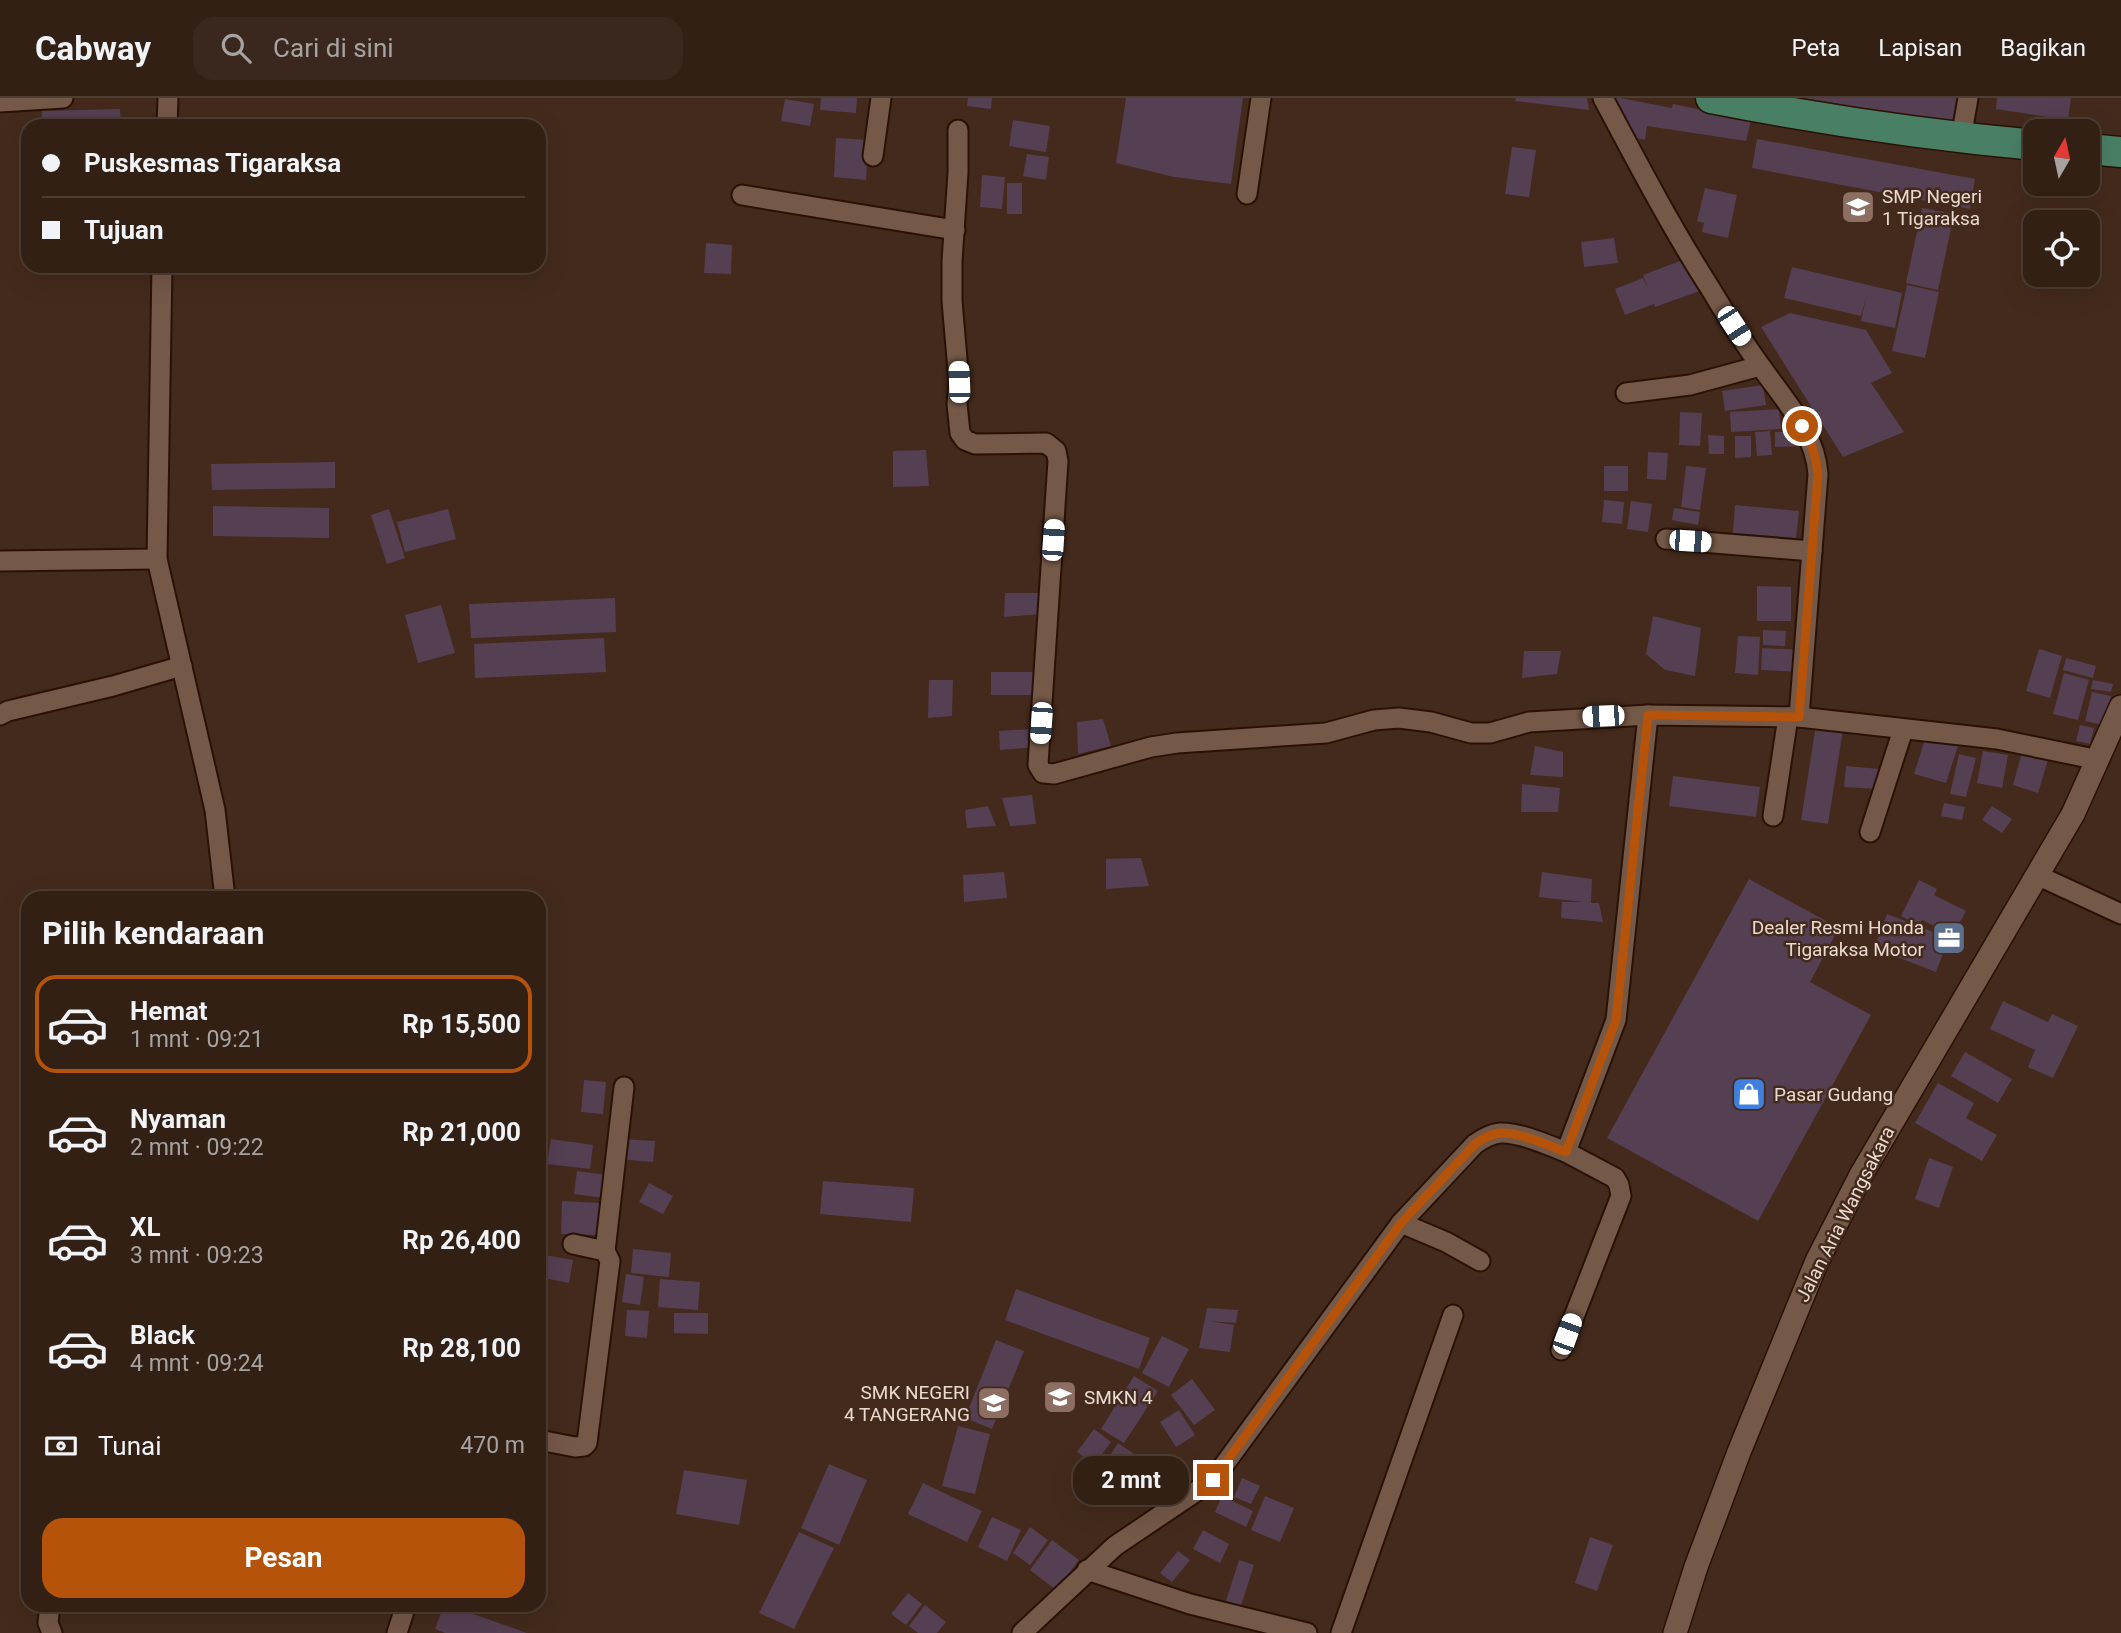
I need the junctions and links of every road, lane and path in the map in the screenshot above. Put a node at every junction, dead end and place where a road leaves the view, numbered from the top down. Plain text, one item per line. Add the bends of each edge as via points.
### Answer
1 (63, 98) edge
2 (168, 98) edge
3 (881, 98) edge
4 (1261, 98) edge
5 (1603, 98) edge
6 (1711, 98) edge
7 (1968, 98) edge
8 (0, 102) edge
9 (167, 119) edge
10 (958, 130) dead end
11 (1961, 138) junction
12 (2023, 144) edge
13 (2100, 150) edge
14 (2121, 152) edge
15 (873, 156) dead end
16 (1247, 194) dead end
17 (742, 195) dead end
18 (955, 230) junction
19 (162, 273) edge
20 (1760, 366) junction
21 (1626, 393) dead end
22 (1666, 539) dead end
23 (1812, 551) junction
24 (156, 559) junction
25 (0, 561) edge
26 (182, 666) junction
27 (2121, 707) edge
28 (0, 715) edge
29 (1648, 715) junction
30 (1793, 717) junction
31 (1903, 730) junction
32 (2099, 761) junction
33 (1773, 816) dead end
34 (1870, 832) dead end
35 (2039, 876) junction
36 (224, 891) edge
37 (2121, 914) edge
38 (624, 1087) dead end
39 (1566, 1152) junction
40 (1401, 1223) junction
41 (573, 1244) dead end
42 (606, 1251) junction
43 (1480, 1261) dead end
44 (1453, 1315) dead end
45 (1561, 1350) dead end
46 (546, 1441) edge
47 (1087, 1570) junction
48 (49, 1612) edge
49 (404, 1612) edge
50 (52, 1633) edge
51 (397, 1633) edge
52 (1022, 1633) edge
53 (1307, 1633) edge
54 (1341, 1633) edge
55 (1675, 1633) edge

1 - 8 street
2 - 9 street
3 - 15 street
4 - 16 street
5 - 20 street via 1708,286
6 - 11 main road
7 - 11 street
10 - 18 street
11 - 12 main road
13 - 14 main road
17 - 18 street
18 - 29 street via 952,300 960,433 975,444 1046,443 1058,461 1038,765 1043,773 1054,774 1151,747 1326,733 1374,720 1399,718 1490,733 1529,722
19 - 24 street
20 - 21 street via 1690,386
20 - 23 street via 1805,430 1817,458
22 - 23 street
23 - 30 street
24 - 25 street
24 - 26 street
26 - 28 street
26 - 36 street via 215,810
27 - 32 street, Jalan Aria Wangsakara
29 - 30 street
29 - 39 street via 1616,1020
30 - 31 street
30 - 33 street
31 - 32 street via 1997,739
31 - 34 street
32 - 35 street, Jalan Aria Wangsakara
35 - 37 street
35 - 55 street, Jalan Aria Wangsakara via 1861,1175 1817,1261 1739,1452
38 - 42 street
39 - 40 street via 1501,1133 1487,1136
39 - 45 street via 1615,1178 1621,1196
40 - 43 street
40 - 47 street via 1213,1480 1132,1533
41 - 42 street
42 - 46 street via 610,1261 587,1443 575,1447
44 - 54 street
47 - 52 street
47 - 53 street via 1190,1604
48 - 50 street
49 - 51 street

